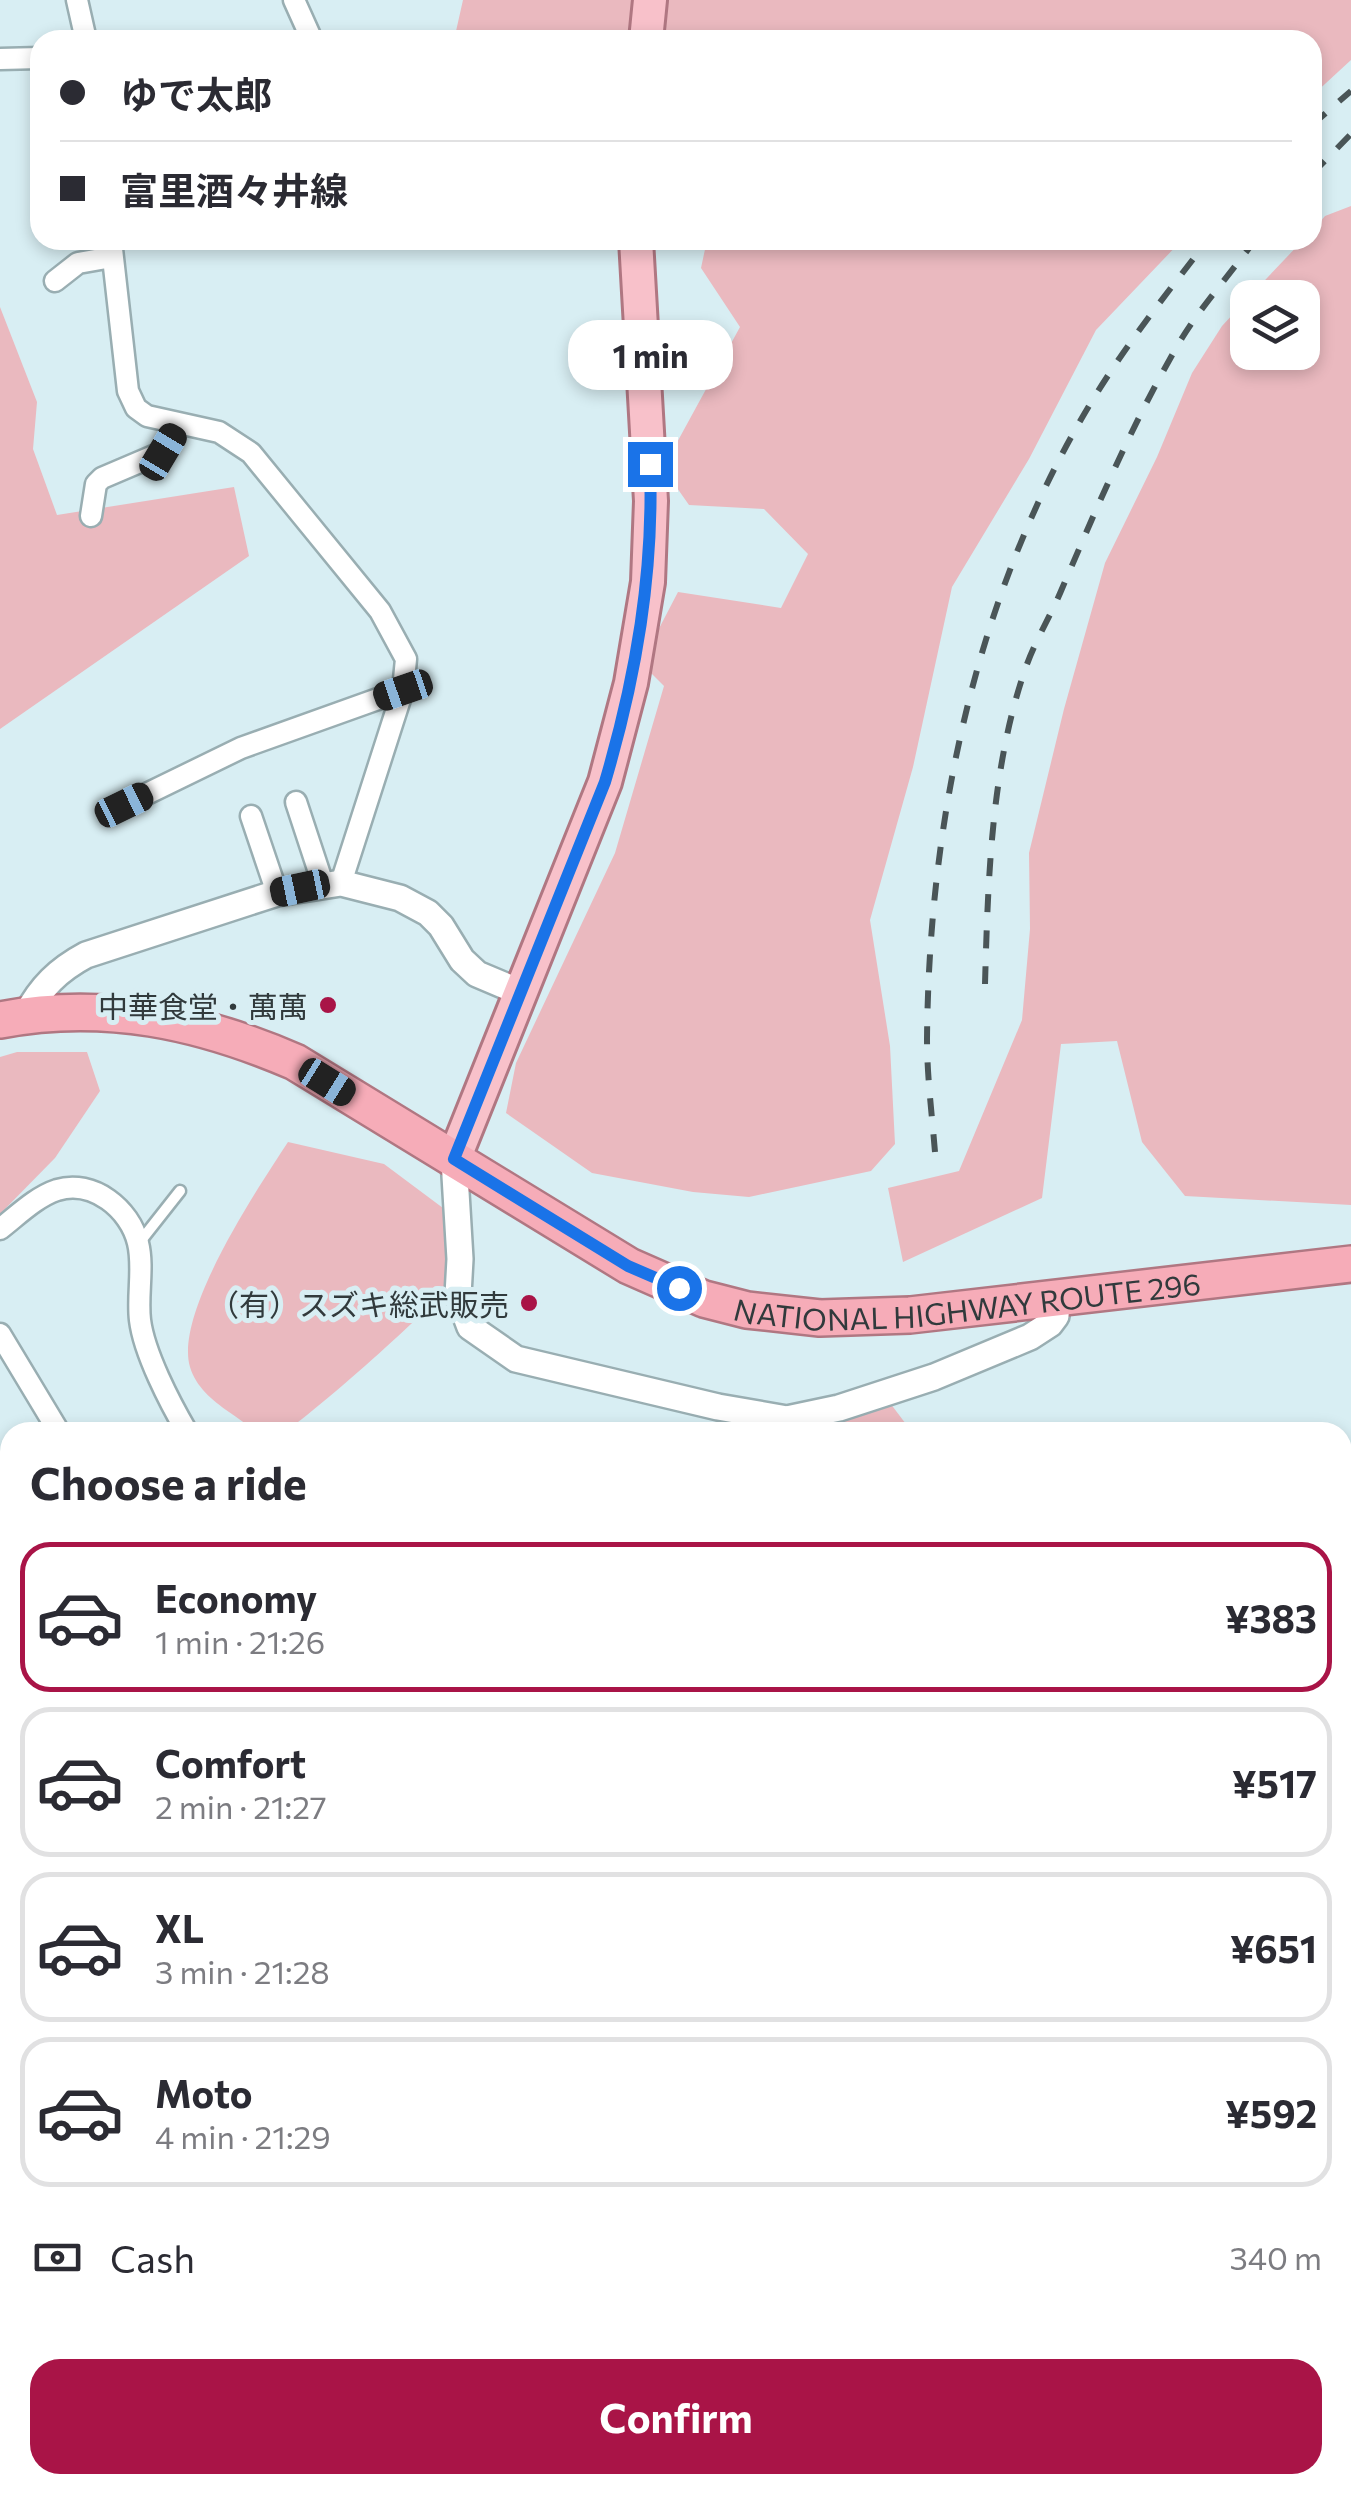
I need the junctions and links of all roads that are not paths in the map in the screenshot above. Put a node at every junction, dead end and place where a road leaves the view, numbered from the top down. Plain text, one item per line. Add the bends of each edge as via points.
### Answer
1 (77, 0) edge
2 (294, 0) edge
3 (650, 0) edge
4 (84, 30) edge
5 (308, 30) edge
6 (647, 30) edge
7 (30, 58) edge
8 (0, 59) edge
9 (107, 250) edge
10 (112, 250) edge
11 (637, 250) edge
12 (54, 282) dead end
13 (180, 424) junction
14 (91, 516) dead end
15 (403, 690) junction
16 (296, 802) dead end
17 (124, 805) dead end
18 (251, 816) dead end
19 (332, 883) junction
20 (277, 893) junction
21 (522, 993) junction
22 (13, 1018) edge
23 (454, 1159) junction
24 (180, 1191) dead end
25 (0, 1229) edge
26 (139, 1244) junction
27 (1351, 1264) edge
28 (1057, 1299) junction
29 (0, 1334) edge
30 (719, 1420) edge
31 (53, 1422) edge
32 (184, 1422) edge
33 (796, 1422) edge

1 - 4 street
2 - 5 street
3 - 6 main road
7 - 8 street
9 - 12 street
10 - 13 street via 128,391 147,416
11 - 21 main road via 651,501 648,582 605,782
13 - 14 street via 163,452 96,484
13 - 15 street via 219,432 251,453 302,513 396,635 406,659
15 - 17 street via 241,748
15 - 19 street
16 - 19 street
18 - 20 street
19 - 20 street
19 - 21 street via 400,898 428,913 476,974
20 - 22 street via 86,955 64,967
21 - 23 main road
22 - 23 highway, NATIONAL HIGHWAY ROUTE 296 via 128,1013 241,1039 295,1062
23 - 28 highway, NATIONAL HIGHWAY ROUTE 296 via 628,1266 747,1310 845,1318
23 - 30 street via 458,1296 470,1327 516,1359
24 - 26 lane
25 - 26 street via 61,1188 113,1201
26 - 32 street via 140,1320
27 - 28 highway, NATIONAL HIGHWAY ROUTE 296
28 - 33 street via 1056,1316 1030,1337
29 - 31 street

